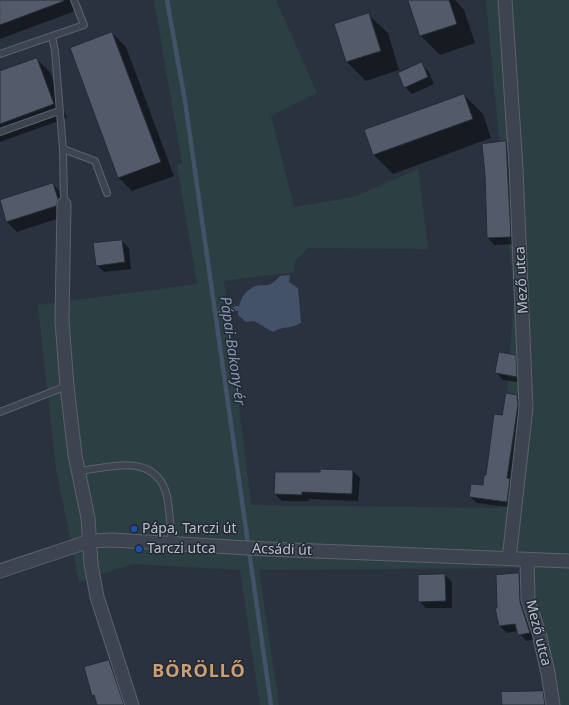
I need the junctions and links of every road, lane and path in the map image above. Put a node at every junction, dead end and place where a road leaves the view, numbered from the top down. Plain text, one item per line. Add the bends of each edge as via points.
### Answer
1 (74, 0) edge
2 (505, 0) edge
3 (52, 36) junction
4 (0, 54) edge
5 (59, 111) junction
6 (0, 132) edge
7 (63, 149) junction
8 (107, 193) dead end
9 (64, 204) joint
10 (67, 386) junction
11 (0, 412) edge
12 (79, 471) junction
13 (90, 541) junction
14 (172, 542) junction
15 (509, 559) junction
16 (527, 560) junction
17 (569, 561) edge
18 (0, 571) edge
19 (132, 705) edge
20 (553, 705) edge

1 - 3 lane via 84,25
2 - 15 street, Mező utca via 516,168 526,408
3 - 4 lane
3 - 5 lane
5 - 6 lane
5 - 7 lane
7 - 8 lane via 95,161
7 - 9 lane
9 - 10 street via 62,321
10 - 11 lane
10 - 12 street
12 - 13 street
12 - 14 lane via 136,465 154,472 167,497
13 - 14 street, Acsádi út
13 - 18 street, Acsádi út
13 - 19 street via 97,597
14 - 15 street, Acsádi út via 236,548
15 - 16 street, Acsádi út
16 - 17 street, Acsádi út
16 - 20 street, Mező utca via 528,600 541,640

